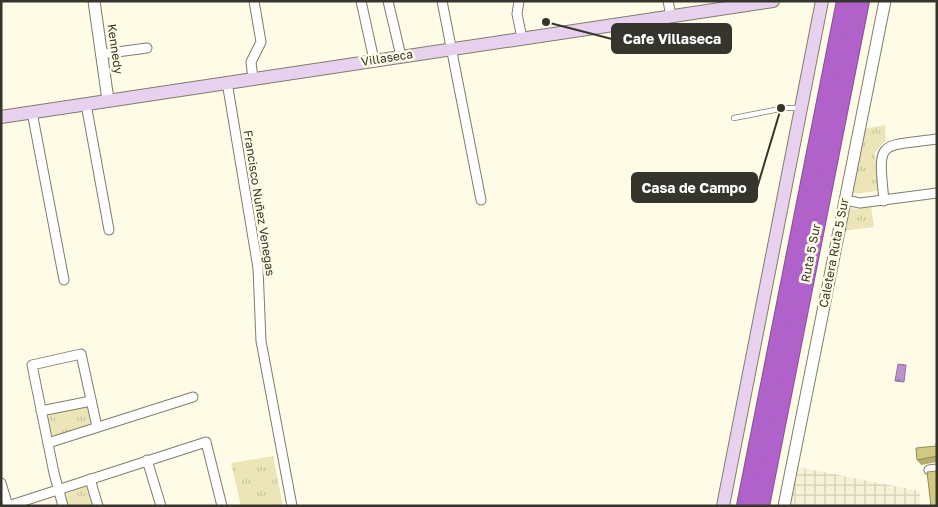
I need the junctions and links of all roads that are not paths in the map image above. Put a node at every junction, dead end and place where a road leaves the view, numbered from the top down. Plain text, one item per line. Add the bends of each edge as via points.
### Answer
1 (94, 1) edge
2 (254, 1) edge
3 (361, 1) edge
4 (388, 1) edge
5 (442, 1) edge
6 (519, 1) edge
7 (668, 1) edge
8 (673, 1) edge
9 (773, 1) edge
10 (822, 1) edge
11 (839, 1) edge
12 (845, 1) edge
13 (861, 1) edge
14 (885, 1) edge
15 (733, 4) edge
16 (674, 15) junction
17 (522, 38) junction
18 (837, 40) junction
19 (148, 48) dead end
20 (453, 48) junction
21 (102, 54) junction
22 (401, 56) junction
23 (374, 60) junction
24 (253, 78) junction
25 (226, 82) junction
26 (108, 100) junction
27 (86, 104) junction
28 (800, 109) junction
29 (32, 112) junction
30 (1, 116) edge
31 (734, 118) dead end
32 (937, 139) edge
33 (937, 193) edge
34 (481, 200) dead end
35 (845, 200) junction
36 (884, 201) junction
37 (109, 230) dead end
38 (64, 280) dead end
39 (192, 397) dead end
40 (91, 401) junction
41 (41, 412) junction
42 (97, 428) junction
43 (48, 443) junction
44 (148, 460) junction
45 (90, 479) junction
46 (1, 484) edge
47 (58, 489) junction
48 (8, 506) edge
49 (64, 506) edge
50 (98, 506) edge
51 (161, 506) edge
52 (222, 506) edge
53 (292, 506) edge
54 (723, 506) edge
55 (745, 506) edge
56 (761, 506) edge
57 (784, 506) edge

1 - 21 street, Kennedy
2 - 24 street via 261,42 252,59
3 - 23 street
4 - 22 street
5 - 20 street
6 - 17 street via 517,14
7 - 16 street
8 - 16 street
9 - 15 main road, Villaseca
10 - 28 main road
11 - 18 lane
12 - 18 highway, Ruta 5 Sur
13 - 56 highway, Ruta 5 Sur
14 - 35 street, Caletera Ruta 5 Sur
15 - 16 main road, Villaseca
16 - 17 main road, Villaseca
17 - 20 main road, Villaseca
18 - 55 highway, Ruta 5 Sur
19 - 21 street
20 - 22 main road, Villaseca
20 - 34 street
21 - 26 street, Kennedy
22 - 23 main road, Villaseca
23 - 24 main road, Villaseca
24 - 25 main road, Villaseca
25 - 26 main road, Villaseca
25 - 53 street, Francisco Nuñez Venegas via 258,268 261,341
26 - 27 main road, Villaseca
27 - 29 main road, Villaseca
27 - 37 street
28 - 31 lane via 785,108
28 - 54 main road
29 - 30 main road, Villaseca
29 - 38 street
32 - 36 street via 892,145 882,152
33 - 36 street
35 - 36 street via 860,203
35 - 57 street, Caletera Ruta 5 Sur
39 - 42 street
40 - 41 street
40 - 41 street via 81,354 32,365
40 - 42 street
41 - 43 street
42 - 43 street
43 - 47 street
44 - 45 street
44 - 51 street
44 - 52 street via 206,442
45 - 47 street
45 - 50 street
46 - 48 street
47 - 48 street
47 - 49 street

